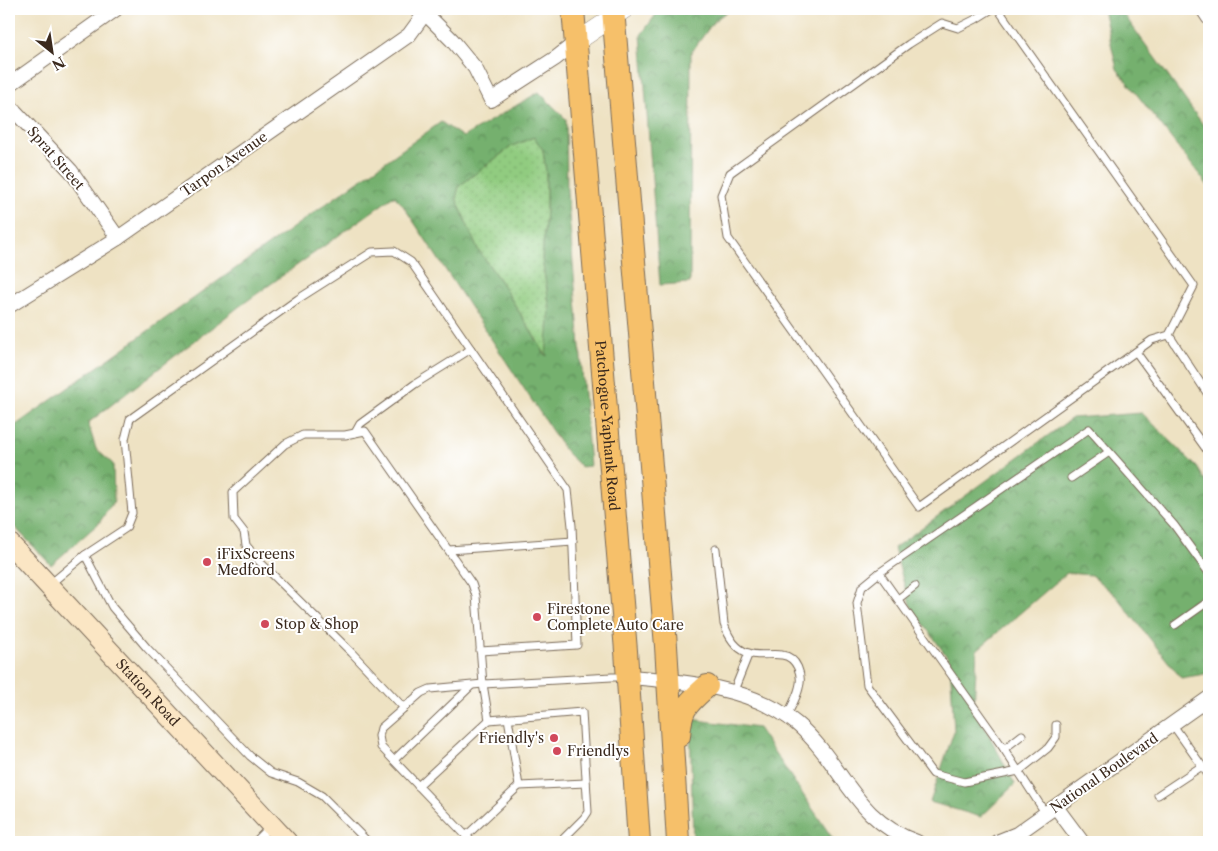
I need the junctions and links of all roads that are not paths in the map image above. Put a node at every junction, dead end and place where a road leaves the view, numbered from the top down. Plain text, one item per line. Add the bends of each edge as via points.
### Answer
1 (116, 9) edge
2 (573, 9) edge
3 (992, 9) edge
4 (998, 9) edge
5 (1202, 9) edge
6 (426, 11) edge
7 (617, 11) edge
8 (1209, 18) edge
9 (576, 43) junction
10 (9, 85) edge
11 (9, 105) edge
12 (118, 238) junction
13 (9, 306) edge
14 (1169, 335) junction
15 (471, 349) junction
16 (1136, 352) junction
17 (1209, 396) edge
18 (354, 434) junction
19 (1109, 452) junction
20 (1209, 453) edge
21 (1071, 478) dead end
22 (573, 541) junction
23 (9, 543) edge
24 (716, 548) dead end
25 (449, 550) junction
26 (85, 555) junction
27 (879, 573) junction
28 (1209, 573) edge
29 (48, 586) junction
30 (915, 586) dead end
31 (898, 599) junction
32 (1209, 602) edge
33 (1175, 625) dead end
34 (480, 651) junction
35 (749, 653) junction
36 (628, 677) junction
37 (668, 680) junction
38 (483, 684) junction
39 (471, 685) junction
40 (707, 686) junction
41 (733, 693) junction
42 (1209, 698) edge
43 (404, 708) junction
44 (787, 716) junction
45 (508, 718) junction
46 (489, 720) junction
47 (1056, 725) dead end
48 (1173, 725) junction
49 (1022, 735) dead end
50 (1004, 750) junction
51 (394, 760) junction
52 (1202, 766) junction
53 (1019, 771) junction
54 (1209, 776) edge
55 (586, 783) junction
56 (674, 785) junction
57 (418, 786) junction
58 (519, 786) junction
59 (1158, 795) dead end
60 (1051, 810) junction
61 (272, 825) junction
62 (466, 836) junction
63 (255, 842) edge
64 (287, 842) edge
65 (368, 842) edge
66 (472, 842) edge
67 (560, 842) edge
68 (639, 842) edge
69 (678, 842) edge
70 (916, 842) edge
71 (997, 842) edge
72 (1082, 842) edge

1 - 10 street
2 - 9 main road, Patchogue-Yaphank Road
3 - 16 lane via 958,28 942,24 909,44 730,173 721,194 728,238 919,507
4 - 14 lane via 1194,286
5 - 8 street
6 - 9 street via 475,68 491,100
6 - 12 street, Tarpon Avenue via 409,35
7 - 9 street
7 - 37 main road
9 - 36 main road, Patchogue-Yaphank Road
11 - 12 street, Sprat Street via 72,172
12 - 13 street, Tarpon Avenue
14 - 16 lane via 1152,340
14 - 17 lane
15 - 18 lane via 360,424
15 - 22 lane via 568,490
15 - 26 lane via 411,262 394,251 372,252 298,299 130,419 125,439 132,513 126,528
16 - 20 lane
18 - 25 lane via 365,431
18 - 43 lane via 303,435 285,444 233,492 234,519 244,532 246,545 259,561
19 - 21 lane
19 - 27 lane via 1088,429
19 - 28 lane via 1174,525
22 - 25 lane
22 - 34 lane via 577,645
23 - 29 main road, Station Road
24 - 35 lane via 724,624 737,647
25 - 34 lane via 472,584 476,596
26 - 29 lane
26 - 65 lane via 112,607 250,756 271,774 298,782 322,796
27 - 31 lane
27 - 53 lane via 862,587 857,603 867,684 933,774 964,782
29 - 61 main road, Station Road
30 - 31 lane
31 - 50 lane
32 - 33 lane
34 - 38 lane
35 - 41 lane
35 - 44 lane via 785,655 794,660 800,671 800,687
36 - 37 street
36 - 38 lane
36 - 68 main road, Patchogue-Yaphank Road
37 - 40 street
37 - 56 main road
38 - 39 lane
38 - 46 lane
39 - 43 lane via 421,693
39 - 51 lane
40 - 41 street
40 - 56 main road via 682,714
41 - 44 street
42 - 48 street, National Boulevard
43 - 51 lane via 381,728 379,736 381,747
44 - 70 street via 818,745 877,822
45 - 46 lane
45 - 55 lane via 582,712
45 - 58 lane
46 - 57 lane
47 - 53 lane via 1056,737 1048,748
48 - 52 lane
48 - 60 street, National Boulevard
49 - 50 lane
50 - 53 lane
51 - 57 lane
52 - 54 lane
52 - 59 lane
53 - 60 lane
55 - 58 lane
55 - 67 lane via 588,812
56 - 69 main road
57 - 62 lane
58 - 62 lane
60 - 71 street, National Boulevard via 1017,834
60 - 72 street
61 - 63 lane
61 - 64 main road, Station Road
62 - 66 lane

